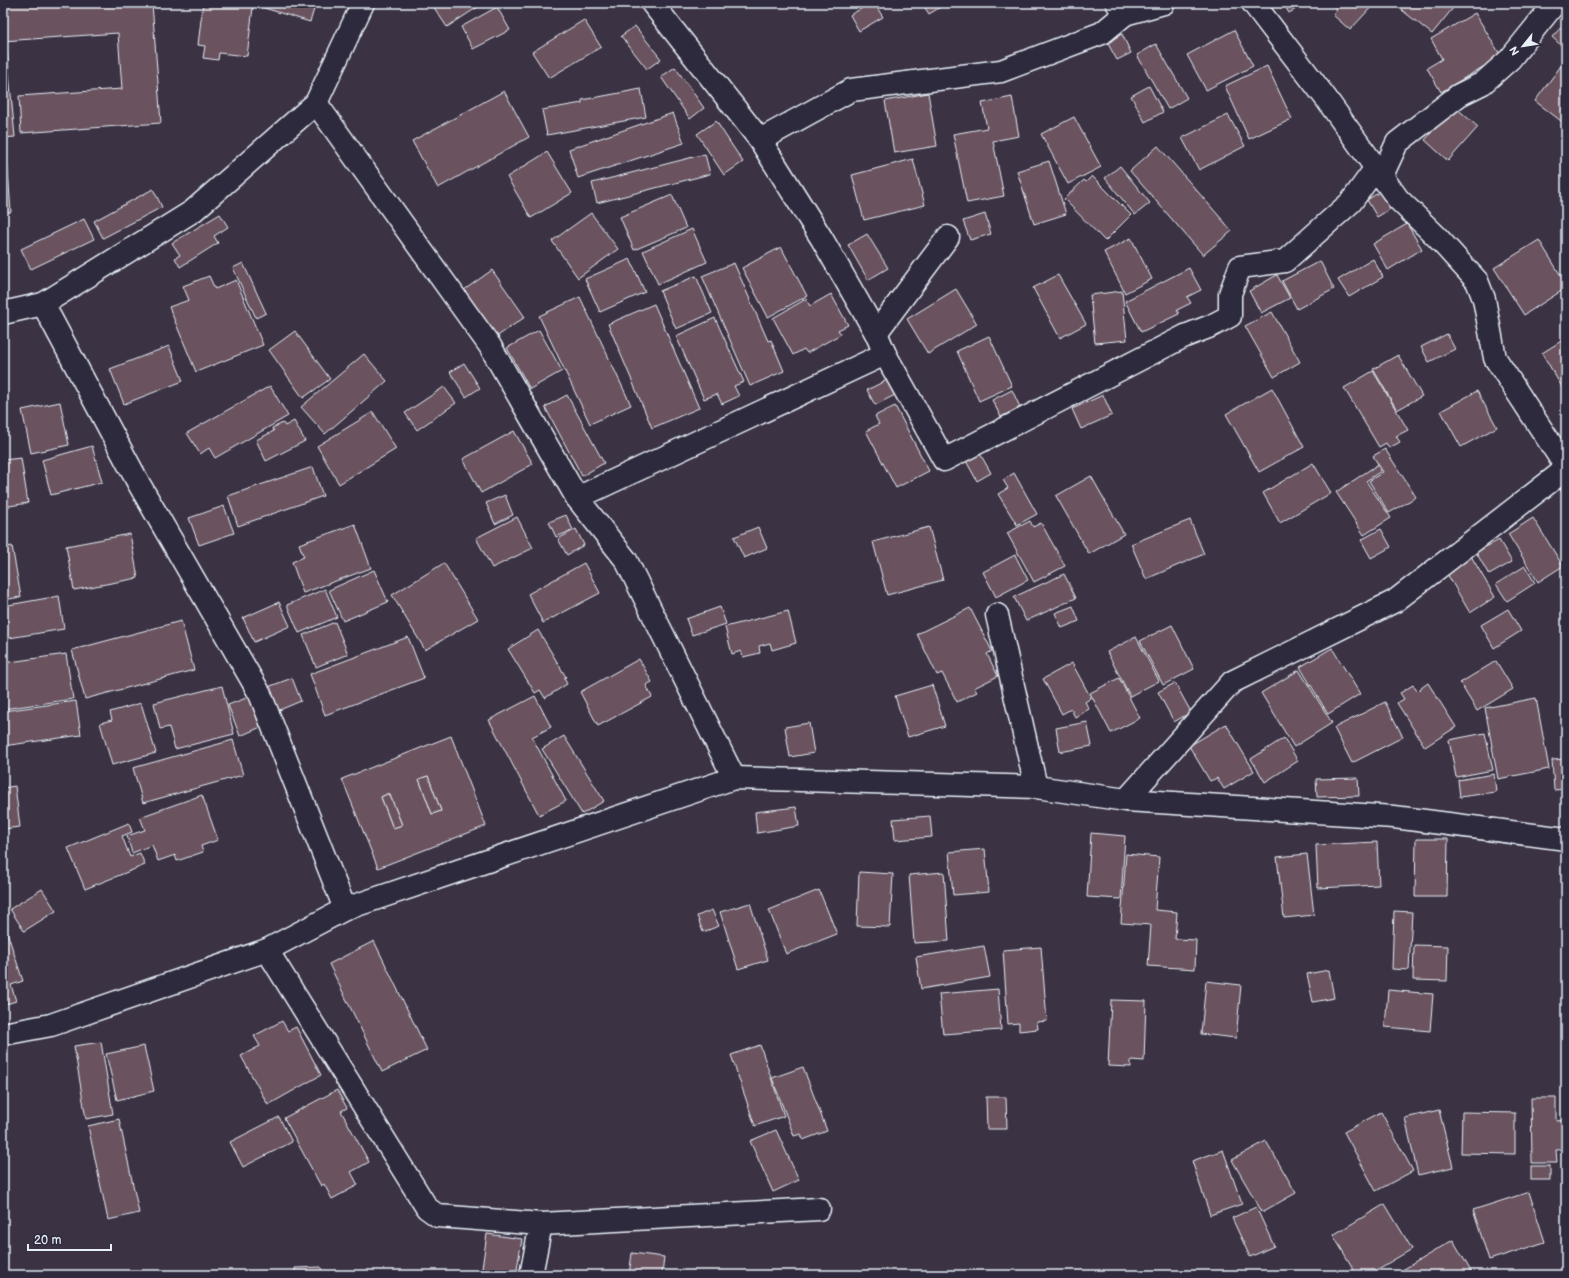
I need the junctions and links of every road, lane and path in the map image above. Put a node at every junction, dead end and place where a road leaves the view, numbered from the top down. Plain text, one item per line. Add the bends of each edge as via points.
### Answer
1 (363, 3) edge
2 (652, 3) edge
3 (1164, 3) edge
4 (1253, 3) edge
5 (1555, 3) edge
6 (1121, 9) edge
7 (316, 103) junction
8 (760, 140) junction
9 (1375, 169) junction
10 (948, 238) dead end
11 (43, 304) junction
12 (3, 313) edge
13 (876, 333) junction
14 (885, 354) junction
15 (1566, 468) edge
16 (578, 498) junction
17 (996, 615) dead end
18 (734, 778) junction
19 (1036, 787) junction
20 (1126, 800) junction
21 (1566, 838) edge
22 (345, 909) junction
23 (267, 950) junction
24 (3, 1034) edge
25 (819, 1209) dead end
26 (541, 1224) junction
27 (531, 1275) edge

1 - 7 street
2 - 8 street
3 - 6 street
4 - 9 street via 1325,97
5 - 9 street via 1510,59 1483,83 1459,95 1397,143 1385,169
6 - 8 street via 1102,33 1001,72 851,90
7 - 11 street via 193,211
7 - 16 street via 490,346
8 - 13 street via 822,239
9 - 14 street via 1351,202 1285,261 1240,267 1230,294 1230,316 1185,336 944,460
9 - 15 street via 1398,199 1477,281 1484,299 1495,358
10 - 13 street
11 - 12 street
11 - 22 street via 139,484 260,694
13 - 14 street
14 - 16 street
15 - 20 street via 1396,601 1232,682
16 - 18 street via 626,560
17 - 19 street
18 - 19 street
18 - 22 street
19 - 20 street
20 - 21 street via 1394,817
22 - 23 street
23 - 24 street via 51,1025
23 - 26 street via 427,1208 438,1216
25 - 26 street
26 - 27 street

